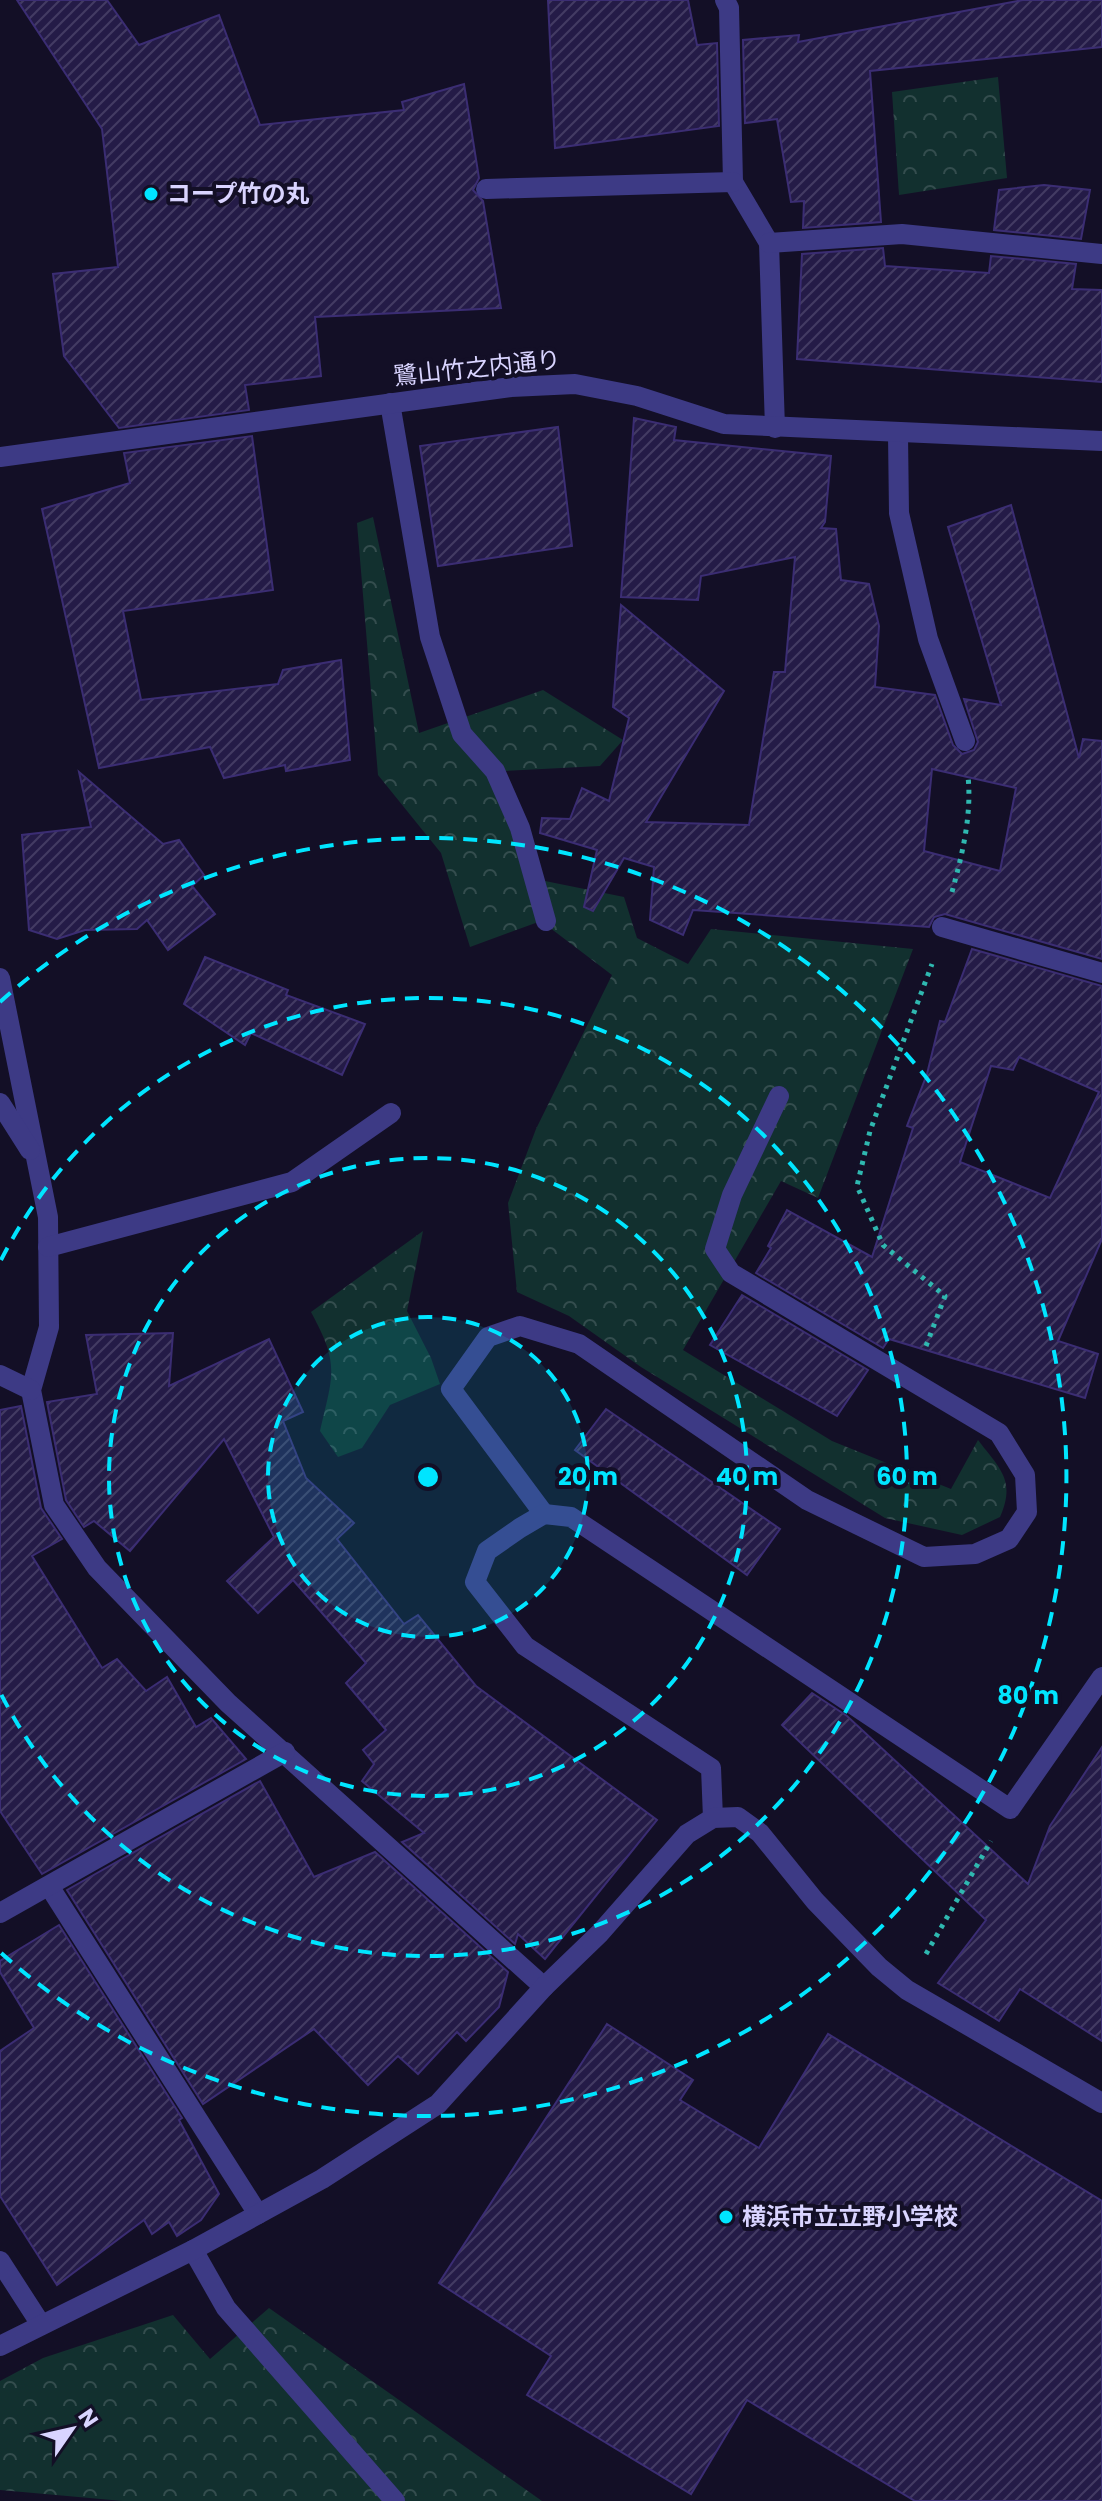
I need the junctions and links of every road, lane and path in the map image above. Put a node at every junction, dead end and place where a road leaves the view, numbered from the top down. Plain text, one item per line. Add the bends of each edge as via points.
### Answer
1 (725, 0) edge
2 (733, 182) junction
3 (486, 189) dead end
4 (769, 243) junction
5 (1102, 254) edge
6 (390, 403) junction
7 (775, 428) junction
8 (898, 435) junction
9 (1102, 441) edge
10 (0, 457) edge
11 (965, 741) joint
12 (546, 921) dead end
13 (942, 927) junction
14 (1102, 973) edge
15 (0, 978) edge
16 (779, 1096) dead end
17 (0, 1103) edge
18 (391, 1113) dead end
19 (37, 1160) junction
20 (48, 1247) junction
21 (0, 1375) edge
22 (912, 1381) junction
23 (31, 1390) junction
24 (544, 1514) junction
25 (1102, 1677) edge
26 (285, 1752) junction
27 (1010, 1809) junction
28 (713, 1818) junction
29 (49, 1886) junction
30 (0, 1913) edge
31 (926, 1954) dead end
32 (544, 1987) junction
33 (1102, 2103) edge
34 (258, 2214) junction
35 (193, 2250) junction
36 (0, 2261) edge
37 (40, 2323) junction
38 (0, 2346) edge
39 (395, 2501) edge

1 - 2 street
2 - 3 street
2 - 4 street
4 - 5 street via 902,234
4 - 7 street
6 - 7 street, 鷺山竹之内通り via 575,384 637,396 724,424
6 - 10 street, 鷺山竹之内通り
6 - 12 street via 430,637 462,734 495,771 520,828
7 - 8 street, 鷺山竹之内通り
8 - 9 street, 鷺山竹之内通り
8 - 11 street via 899,513 928,639
11 - 13 path via 970,797 963,852
13 - 14 street
13 - 22 path via 870,1131 857,1186 883,1245 945,1296
15 - 19 street
16 - 22 street via 732,1195 715,1249 731,1273
17 - 19 street
18 - 20 street via 292,1182
19 - 20 street
20 - 23 street via 49,1327
21 - 23 street
22 - 24 street via 999,1433 1025,1475 1027,1512 1009,1539 975,1554 924,1557 807,1500 579,1344 520,1326 488,1337 451,1389
23 - 26 street via 54,1505 73,1537 228,1703
24 - 27 street via 571,1517
24 - 28 street via 487,1551 475,1582 525,1646 711,1768
25 - 27 street
26 - 29 street
26 - 32 street
27 - 31 path
28 - 32 street via 687,1834 600,1933
28 - 33 street via 738,1817 760,1833 815,1901 907,1990
29 - 30 street
29 - 34 street
32 - 34 street via 438,2104
34 - 35 street
35 - 37 street
35 - 39 street via 226,2308
36 - 37 street
37 - 38 street

